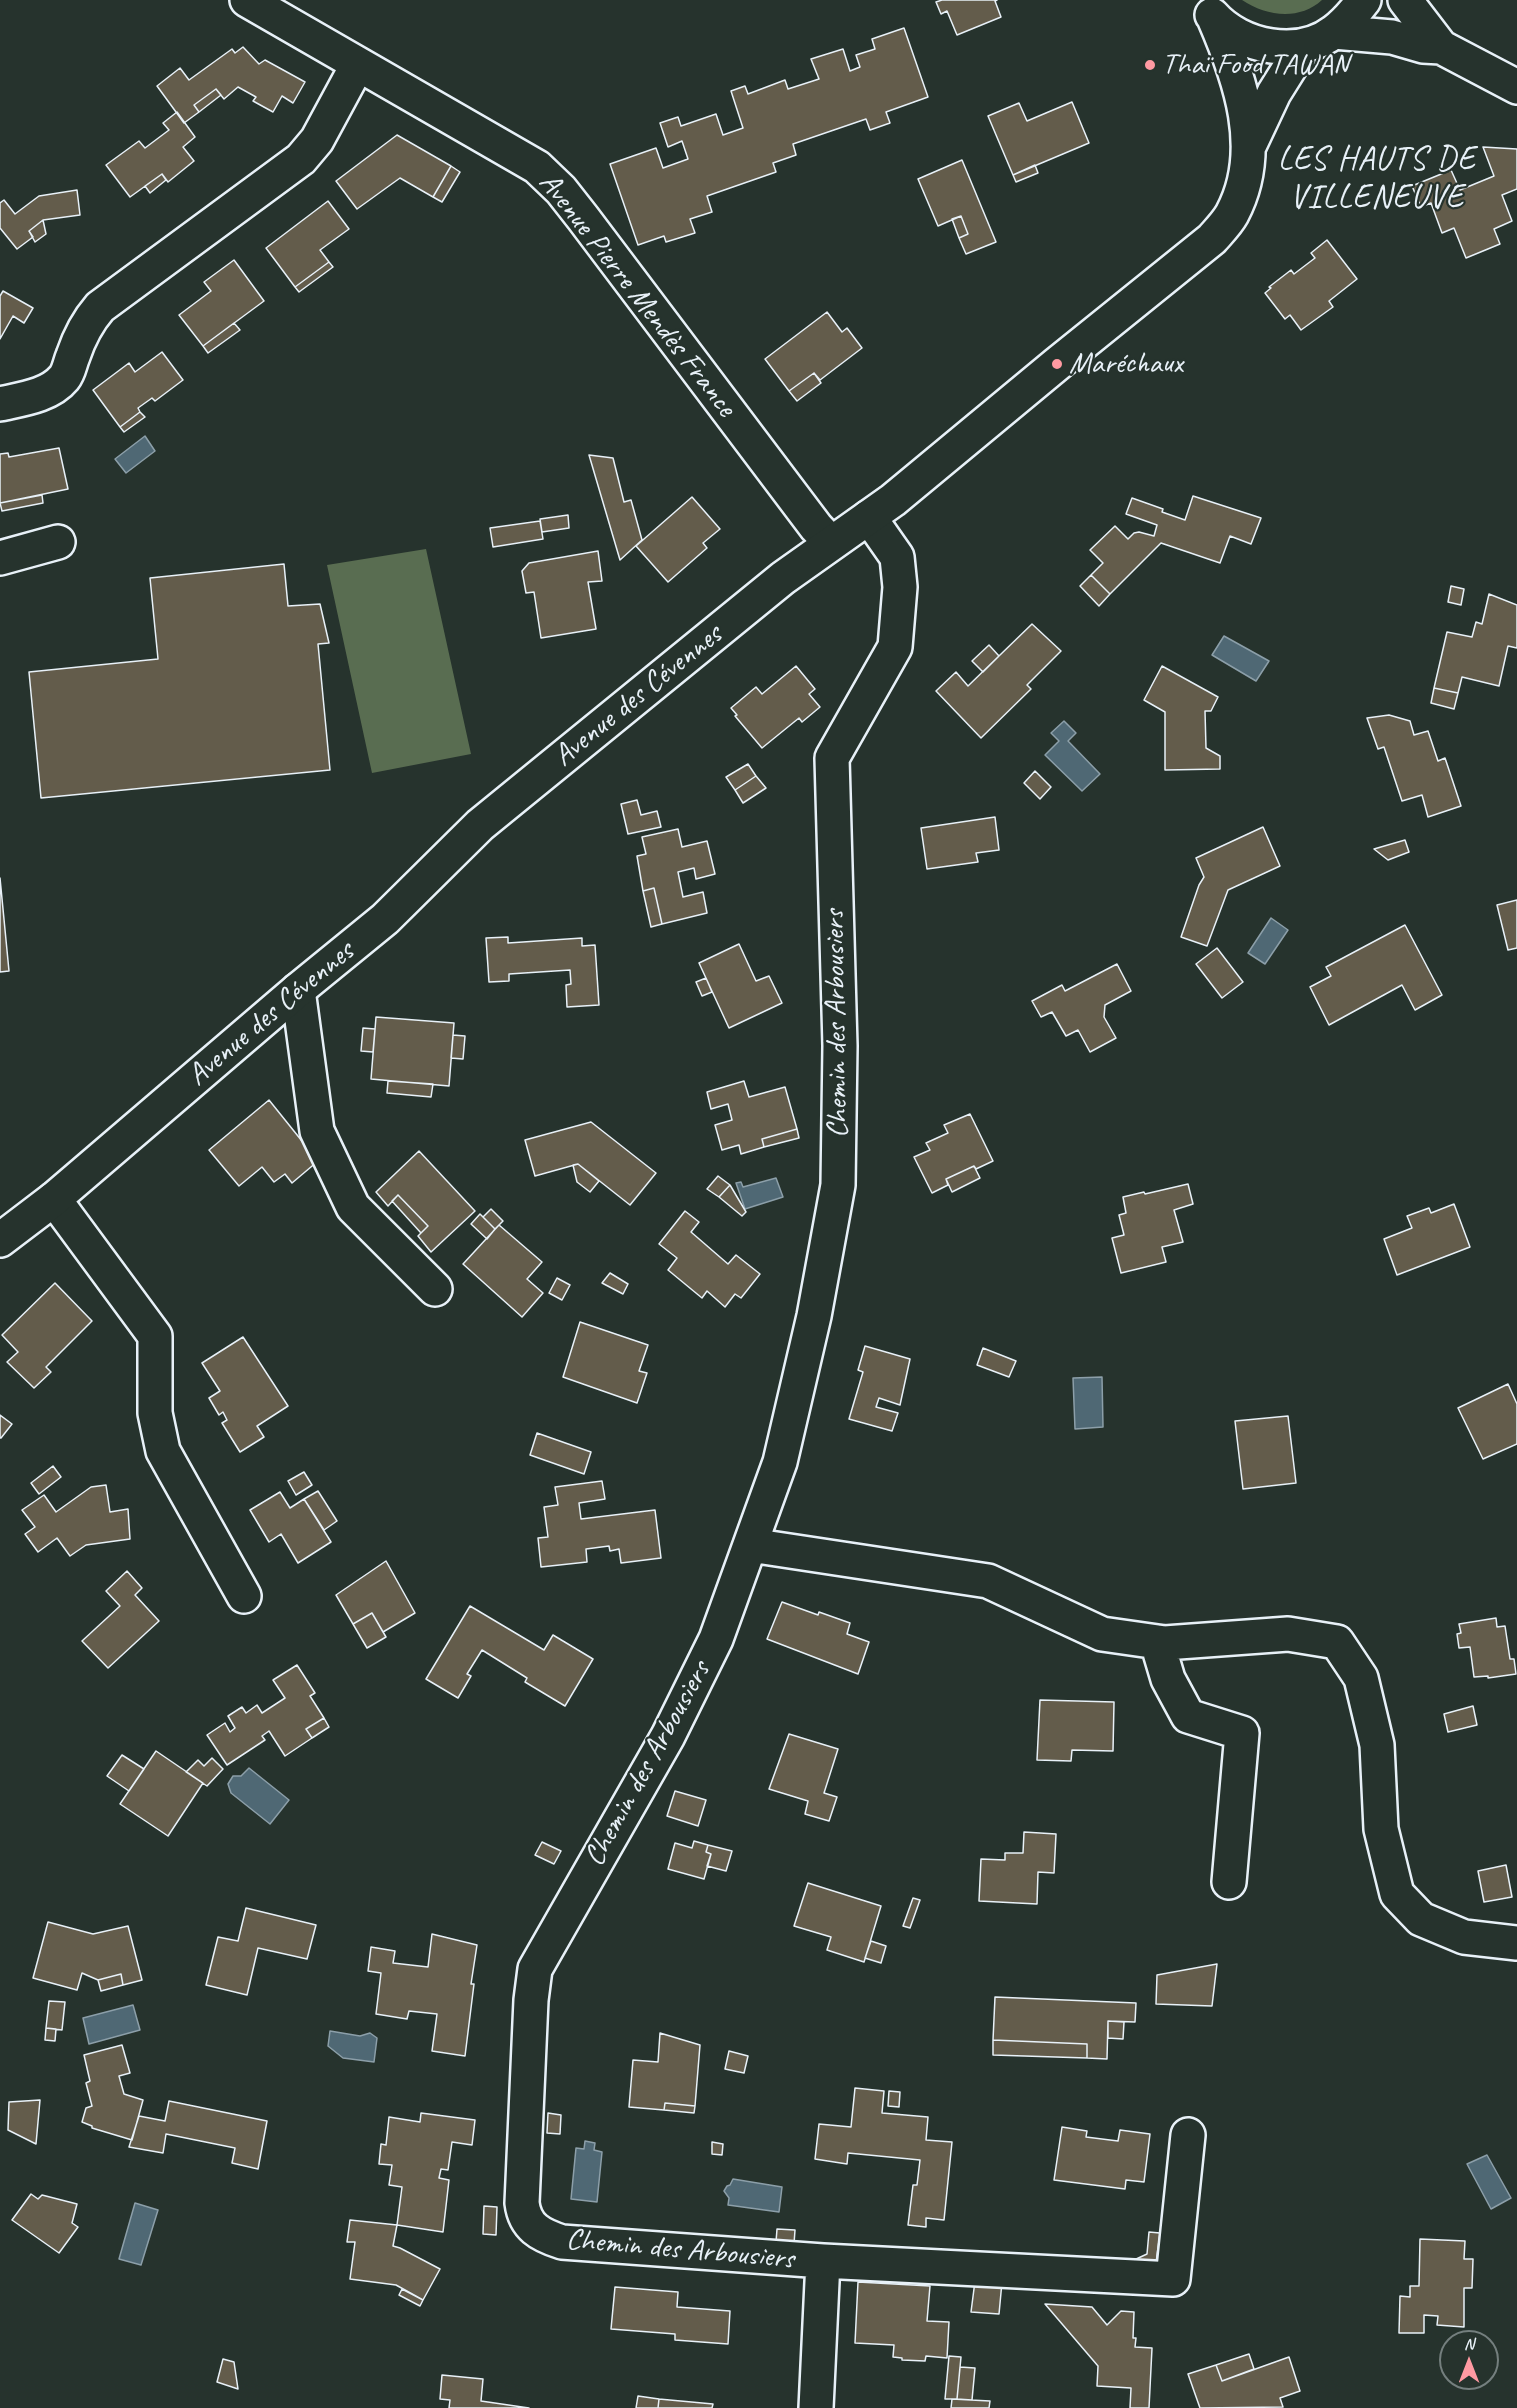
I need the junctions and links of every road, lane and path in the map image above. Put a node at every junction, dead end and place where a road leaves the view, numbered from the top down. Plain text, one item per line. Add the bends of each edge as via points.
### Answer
1 (247, 0) edge
2 (1364, 0) edge
3 (1405, 0) edge
4 (1207, 9) edge
5 (1334, 32) junction
6 (1304, 45) junction
7 (1441, 47) junction
8 (358, 64) junction
9 (1517, 87) edge
10 (1250, 144) junction
11 (0, 404) edge
12 (869, 517) junction
13 (58, 542) dead end
14 (831, 543) junction
15 (0, 558) edge
16 (298, 990) junction
17 (54, 1198) junction
18 (0, 1240) edge
19 (435, 1288) dead end
20 (750, 1545) junction
21 (244, 1596) dead end
22 (1157, 1642) junction
23 (1229, 1882) dead end
24 (1517, 1943) edge
25 (1188, 2135) dead end
26 (823, 2261) junction
27 (816, 2408) edge

1 - 8 street, Avenue Pierre Mendès France
2 - 5 street
3 - 7 street
4 - 6 street via 1233,33 1256,43
4 - 10 street, Avenue des Cévennes via 1235,71
5 - 6 street
5 - 7 street
6 - 10 street, Avenue des Cévennes via 1264,110
7 - 9 street
8 - 11 street via 317,140 301,159 100,307 80,338 66,377 52,389
8 - 14 street, Avenue Pierre Mendès France via 537,167 561,190
10 - 12 street, Avenue des Cévennes via 1247,171 1232,214 1212,239
12 - 14 street, Avenue des Cévennes
12 - 20 street, Chemin des Arbousiers via 897,557 900,587 895,647 832,758 840,1046 838,1185 814,1316 780,1462
13 - 15 street
14 - 16 street, Avenue des Cévennes via 480,825 385,919
16 - 17 street, Avenue des Cévennes
16 - 19 street via 317,1131 353,1207
17 - 18 street, Avenue des Cévennes
17 - 21 street via 154,1336 154,1413 163,1451
20 - 22 street via 988,1581 1102,1634
20 - 26 street, Chemin des Arbousiers via 716,1639 668,1736 535,1969 522,2203 524,2217 535,2229 562,2242
22 - 23 street via 1168,1679 1188,1716 1242,1734
22 - 24 street via 1288,1634 1336,1642 1361,1678 1377,1744 1381,1829 1397,1894 1421,1919 1464,1937
25 - 26 street, Chemin des Arbousiers via 1173,2279
26 - 27 street

